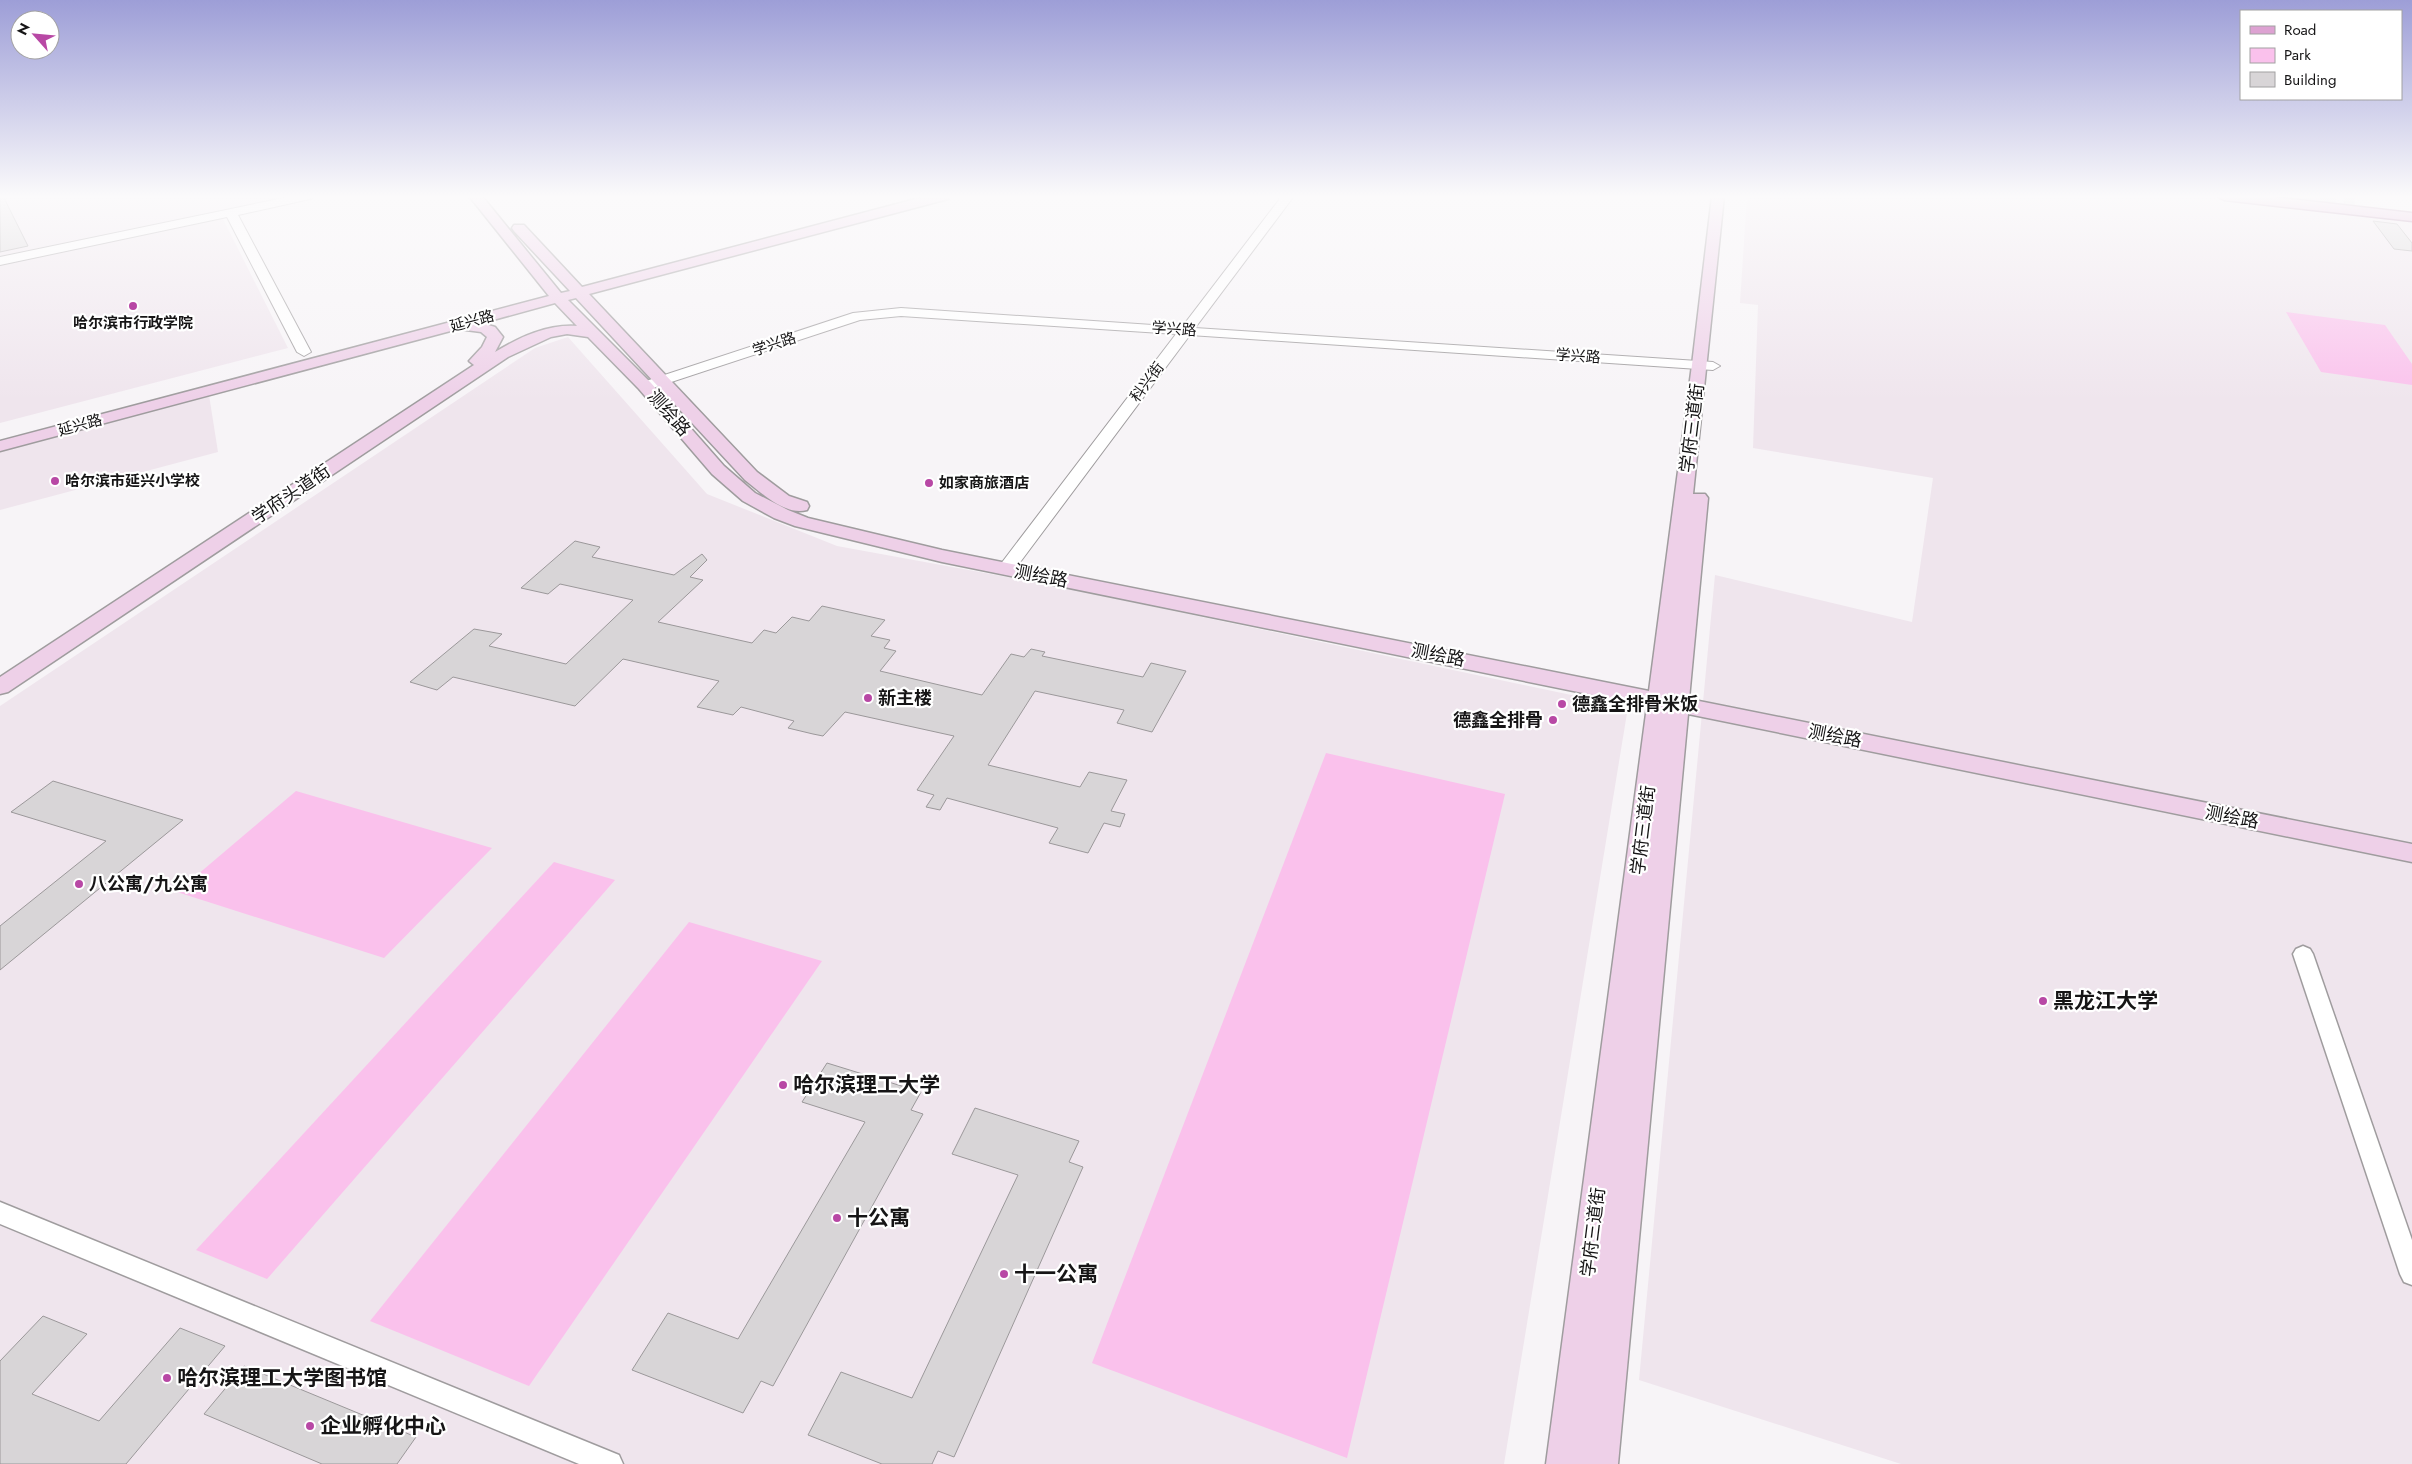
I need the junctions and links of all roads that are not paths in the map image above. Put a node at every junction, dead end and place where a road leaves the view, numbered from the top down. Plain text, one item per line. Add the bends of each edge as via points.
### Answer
1 (258, 264) edge
2 (535, 264) edge
3 (539, 264) edge
4 (666, 264) edge
5 (673, 264) edge
6 (1236, 264) edge
7 (1714, 264) edge
8 (1721, 264) edge
9 (560, 293) junction
10 (446, 328) junction
11 (1186, 330) junction
12 (592, 333) junction
13 (304, 352) junction
14 (477, 361) junction
15 (1707, 365) junction
16 (653, 383) junction
17 (0, 431) edge
18 (0, 439) edge
19 (0, 446) edge
20 (1012, 562) junction
21 (0, 677) edge
22 (0, 687) edge
23 (1669, 696) junction
24 (2412, 839) edge
25 (2412, 853) edge
26 (2302, 954) dead end
27 (0, 1214) edge
28 (2412, 1274) edge
29 (610, 1464) edge
30 (1564, 1464) edge
31 (1600, 1464) edge

1 - 13 street
2 - 9 main road
3 - 9 main road
4 - 9 main road, 延兴路
5 - 9 main road, 延兴路
6 - 11 street, 科兴街
7 - 15 main road, 学府三道街
8 - 15 main road, 学府三道街
9 - 10 main road, 延兴路
9 - 12 main road, 测绘路
9 - 13 main road, 延兴路 via 523,296
9 - 14 main road, 学府头道街 via 549,313
9 - 16 main road, 测绘路
9 - 18 main road
10 - 14 main road via 482,328 492,332 495,337 493,343
10 - 19 main road, 延兴路
11 - 15 street, 学兴路
11 - 16 street, 学兴路 via 880,313 858,316
11 - 20 street, 科兴街
12 - 16 main road, 测绘路
12 - 22 main road, 学府头道街 via 573,328 557,330 502,354
13 - 17 main road, 延兴路
14 - 21 main road, 学府头道街
15 - 23 main road, 学府三道街
16 - 20 main road, 测绘路 via 736,488 781,514 839,531
20 - 23 main road, 测绘路
23 - 24 main road, 测绘路
23 - 25 main road, 测绘路
23 - 30 main road, 学府三道街
23 - 31 main road, 学府三道街
26 - 28 street
27 - 29 street

